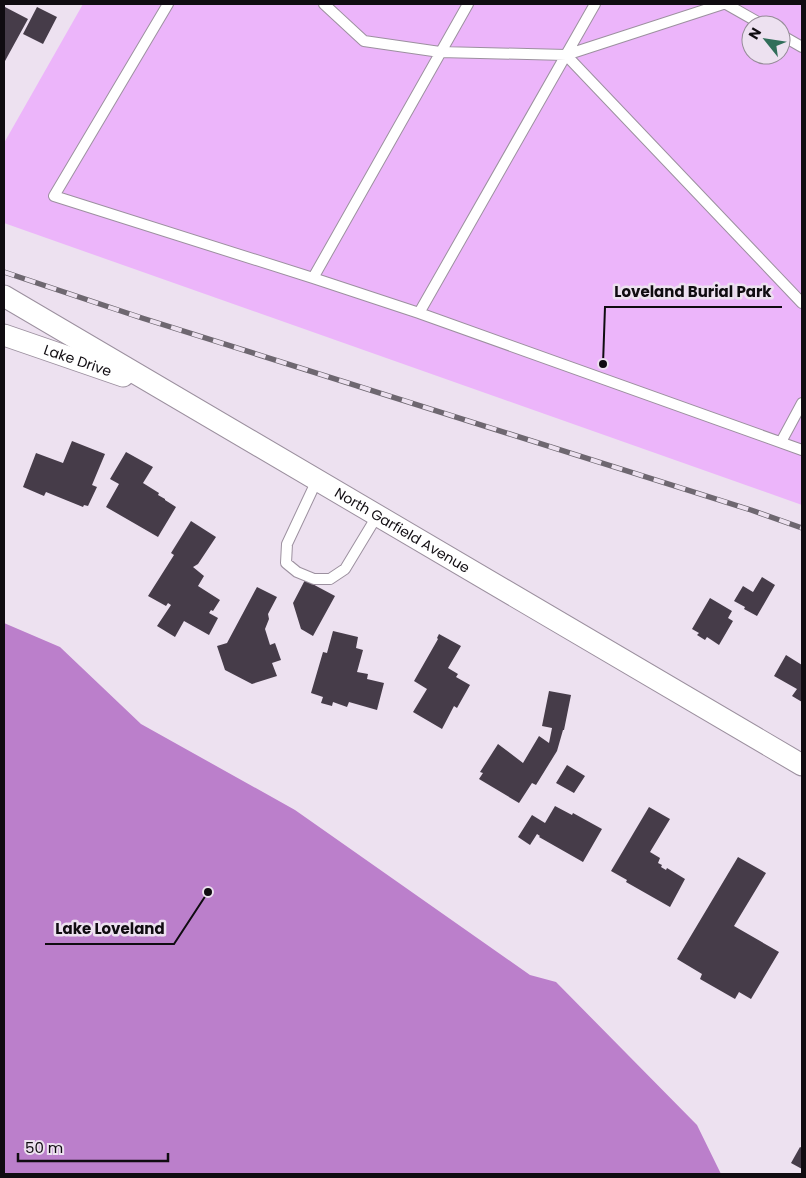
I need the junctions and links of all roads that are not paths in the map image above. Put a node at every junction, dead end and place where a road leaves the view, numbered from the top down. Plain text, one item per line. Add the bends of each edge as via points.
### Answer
1 (168, 4) edge
2 (324, 4) edge
3 (468, 4) edge
4 (595, 4) edge
5 (725, 4) edge
6 (745, 15) edge
7 (791, 41) edge
8 (802, 47) edge
9 (440, 52) junction
10 (566, 55) junction
11 (313, 278) junction
12 (4, 296) edge
13 (802, 303) edge
14 (419, 313) junction
15 (4, 335) edge
16 (152, 384) junction
17 (802, 403) edge
18 (782, 442) junction
19 (802, 450) edge
20 (317, 480) junction
21 (377, 516) junction
22 (802, 765) edge

1 - 11 lane via 54,196
2 - 9 lane via 364,41
3 - 9 lane
4 - 10 lane
5 - 6 lane
5 - 10 lane
7 - 8 lane
9 - 10 lane
9 - 11 lane
10 - 13 lane
10 - 14 lane
11 - 14 lane
12 - 16 street, North Garfield Avenue
14 - 18 lane
15 - 16 street, Lake Drive
16 - 20 street, North Garfield Avenue
17 - 18 lane
18 - 19 lane
20 - 21 street, North Garfield Avenue
20 - 21 lane via 287,544 286,563 297,572 314,579 330,579 345,570
21 - 22 street, North Garfield Avenue

